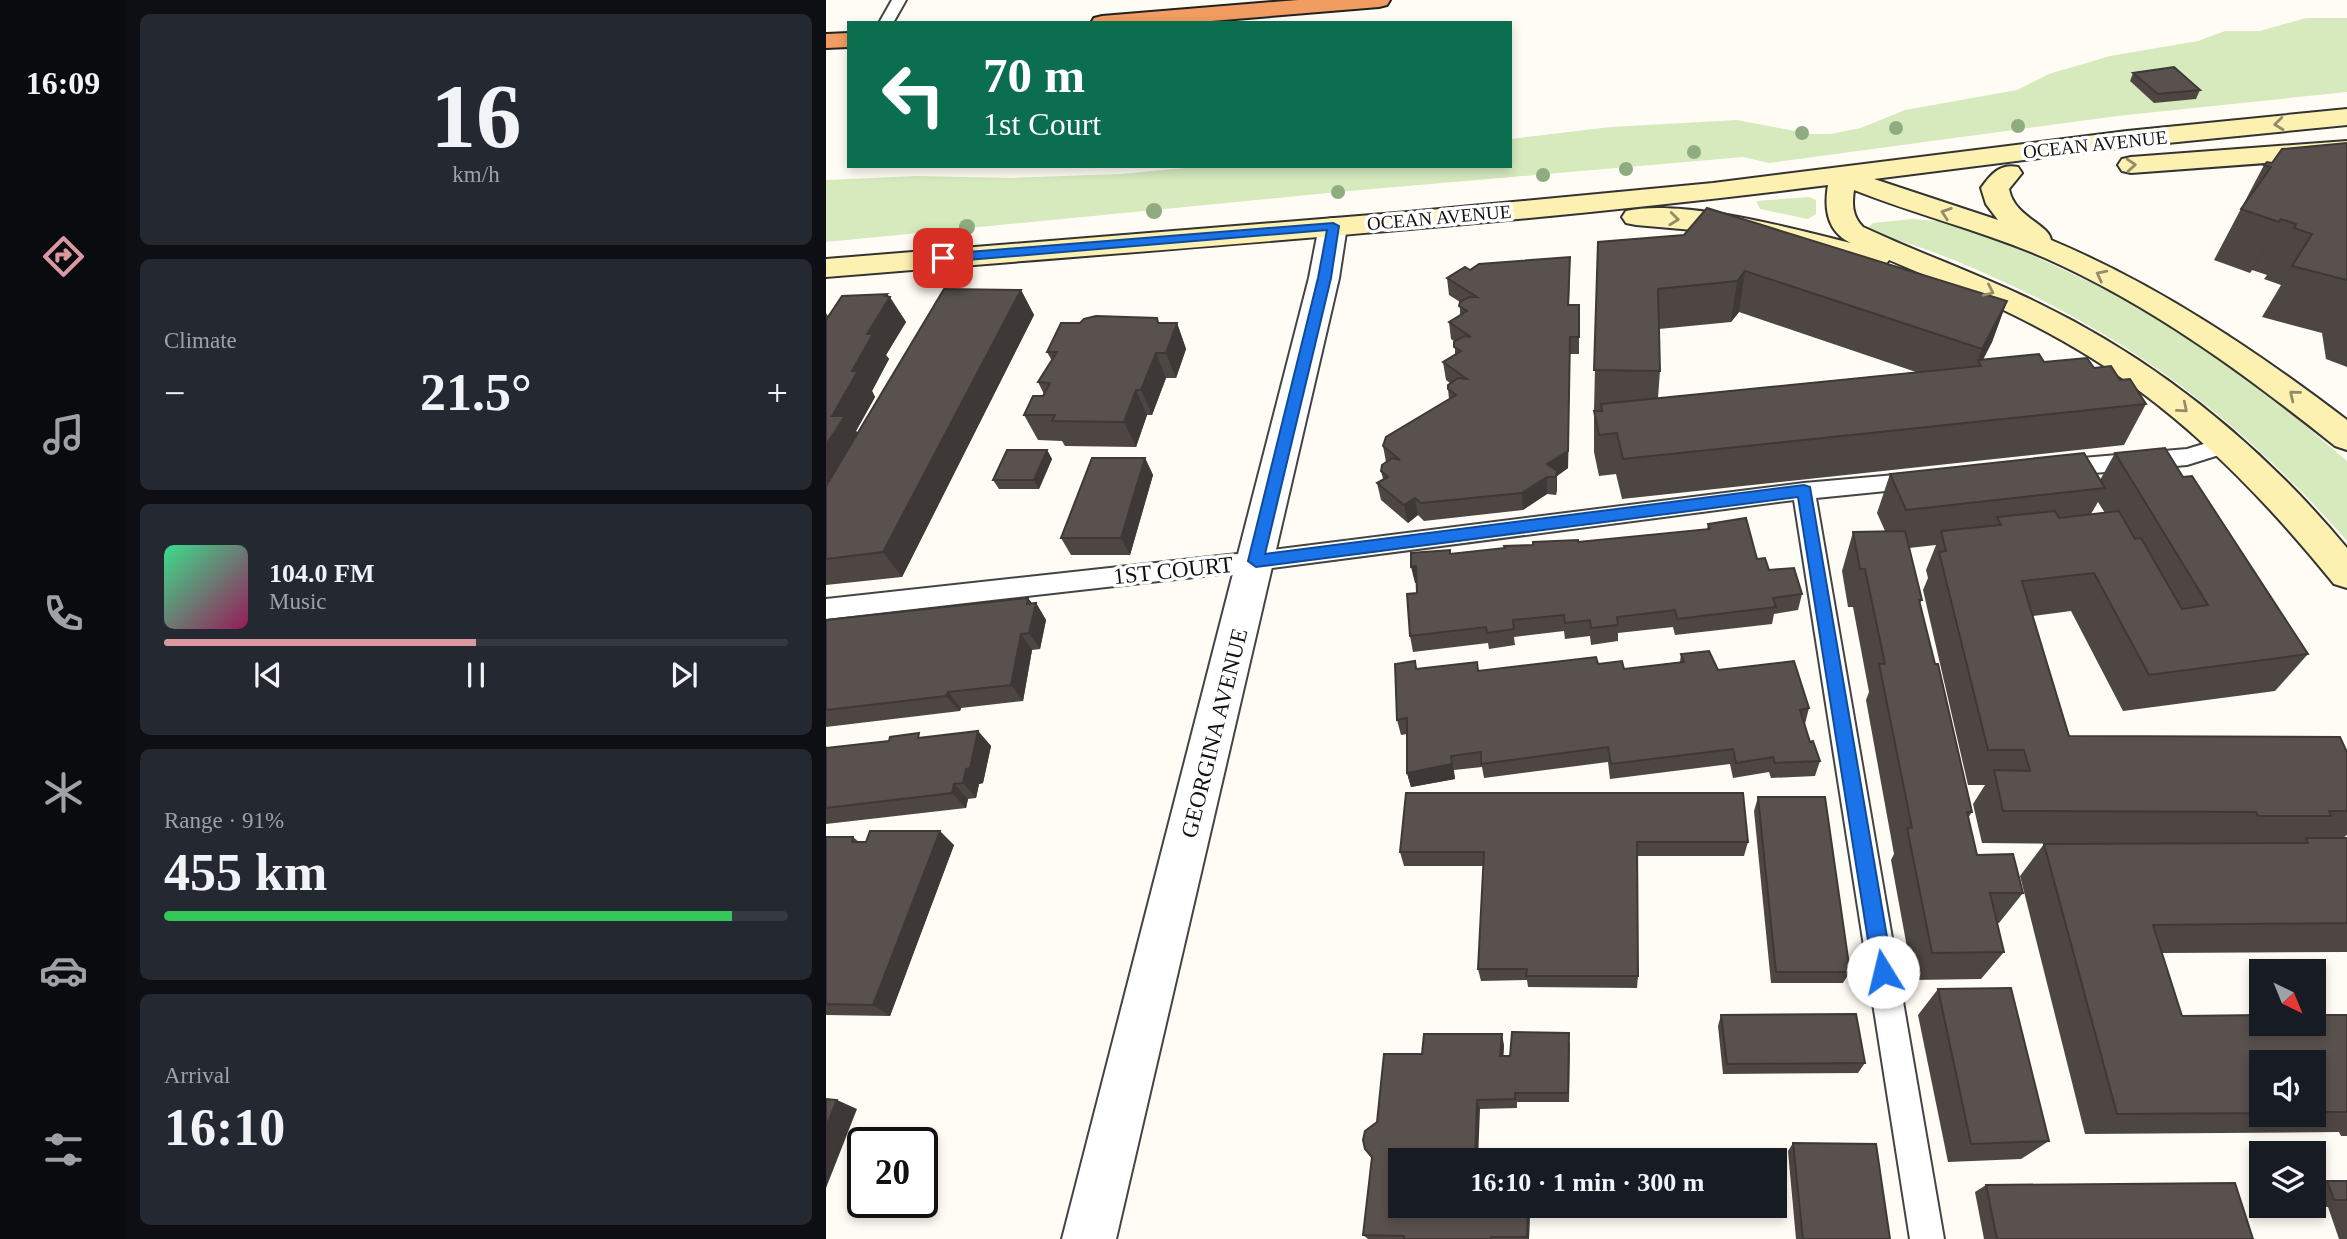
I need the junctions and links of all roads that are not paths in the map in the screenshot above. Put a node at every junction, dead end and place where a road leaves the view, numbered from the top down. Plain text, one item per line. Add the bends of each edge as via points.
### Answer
1 (899, 0) edge
2 (1379, 0) edge
3 (887, 21) edge
4 (1126, 21) edge
5 (847, 40) edge
6 (826, 41) edge
7 (2347, 117) edge
8 (2347, 149) edge
9 (2009, 173) junction
10 (1843, 176) junction
11 (1533, 209) junction
12 (1333, 226) junction
13 (2056, 252) junction
14 (1926, 265) junction
15 (826, 268) edge
16 (2347, 438) edge
17 (2227, 445) junction
18 (2037, 470) edge
19 (1941, 478) edge
20 (1804, 491) junction
21 (1256, 561) junction
22 (2347, 574) edge
23 (826, 608) edge
24 (1089, 1239) edge
25 (1927, 1239) edge

1 - 3 lane
2 - 4 highway
5 - 6 highway
7 -> 10 main road, OCEAN AVENUE
9 -> 8 main road, OCEAN AVENUE
9 - 10 main road, OCEAN AVENUE via 1944,178
9 - 13 main road via 1996,188 1997,202
10 - 11 main road, OCEAN AVENUE
13 -> 10 main road
10 - 14 main road via 1838,208 1842,223 1853,233
11 - 12 main road, OCEAN AVENUE
11 -> 14 main road via 1591,218 1715,223
12 - 15 main road, OCEAN AVENUE
12 - 21 street, GEORGINA AVENUE
16 -> 13 main road via 2274,379 2208,335
14 -> 17 main road via 2032,311 2095,347 2165,393
17 - 18 lane via 2188,457
17 - 22 main road via 2310,526
19 - 20 lane, 1ST COURT
20 - 21 lane, 1ST COURT
20 - 25 lane
21 - 23 lane, 1ST COURT
21 - 24 street, GEORGINA AVENUE

